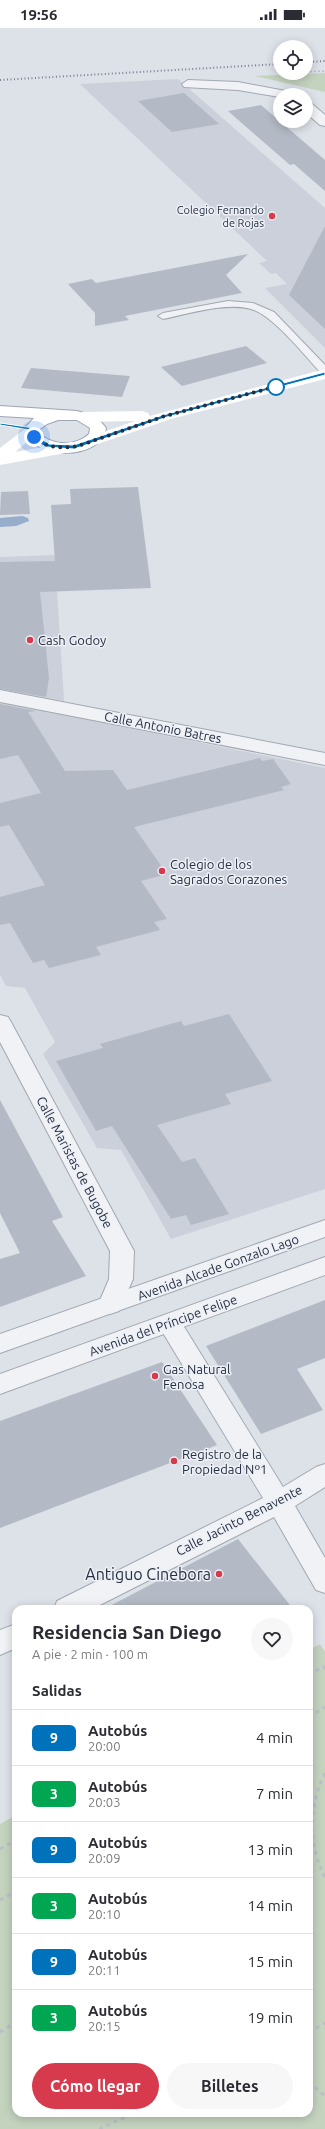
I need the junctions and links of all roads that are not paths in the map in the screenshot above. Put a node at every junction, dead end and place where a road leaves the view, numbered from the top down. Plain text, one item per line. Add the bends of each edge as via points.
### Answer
1 (188, 84) dead end
2 (273, 91) edge
3 (313, 112) edge
4 (325, 122) edge
5 (163, 316) dead end
6 (325, 371) edge
7 (325, 374) edge
8 (0, 411) edge
9 (58, 415) junction
10 (165, 416) junction
11 (84, 417) junction
12 (0, 425) edge
13 (32, 430) junction
14 (92, 441) junction
15 (71, 447) junction
16 (0, 454) edge
17 (0, 460) edge
18 (0, 696) edge
19 (325, 759) edge
20 (0, 1022) edge
21 (325, 1228) edge
22 (325, 1266) edge
23 (110, 1306) junction
24 (169, 1323) junction
25 (0, 1344) edge
26 (0, 1384) edge
27 (325, 1474) edge
28 (279, 1502) junction
29 (325, 1582) edge
30 (75, 1605) edge
31 (12, 1637) edge
32 (0, 1643) edge

1 - 2 street via 234,85
3 - 4 street
5 - 6 lane via 228,304 253,306 270,314
7 - 10 main road
8 - 9 main road
9 - 11 main road
9 - 13 main road via 41,420
10 - 11 main road
10 - 14 main road
11 - 14 main road via 94,422 98,428 97,435
12 - 13 main road
13 - 15 main road via 34,437 42,443 55,447
13 - 16 main road via 13,447
14 - 15 main road
15 - 17 main road
18 - 19 street, Calle Antonio Batres
20 - 23 street, Calle Maristas de Bugobe via 122,1251 122,1280
21 - 23 street, Avenida Alcade Gonzalo Lago
22 - 24 street, Avenida del Príncipe Felipe
23 - 25 street
24 - 26 street, Avenida del Príncipe Felipe
24 - 28 street
27 - 28 street, Calle Jacinto Benavente
28 - 29 street
28 - 30 street, Calle Jacinto Benavente
31 - 32 street

